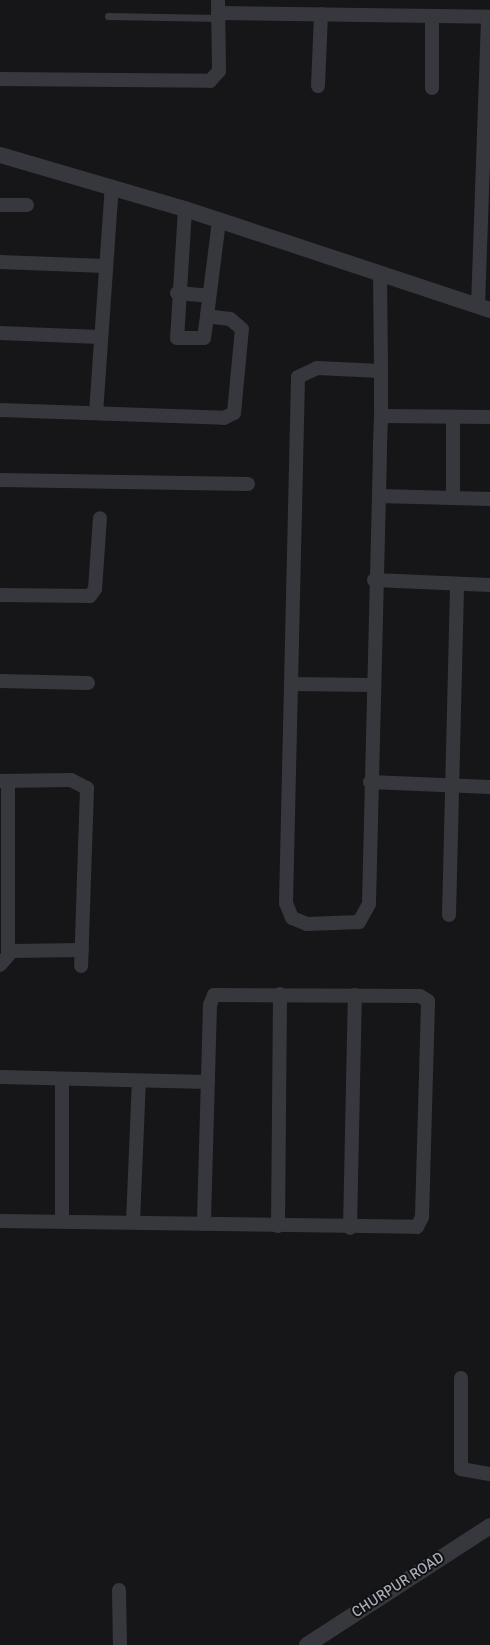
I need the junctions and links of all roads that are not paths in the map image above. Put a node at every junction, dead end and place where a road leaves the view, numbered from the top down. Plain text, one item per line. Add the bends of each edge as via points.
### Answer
1 (218, 10) edge
2 (321, 14) junction
3 (108, 16) dead end
4 (432, 16) junction
5 (489, 17) edge
6 (0, 78) edge
7 (318, 86) dead end
8 (432, 88) dead end
9 (0, 154) edge
10 (112, 187) junction
11 (0, 205) edge
12 (27, 205) dead end
13 (185, 209) junction
14 (219, 221) junction
15 (0, 262) edge
16 (105, 266) junction
17 (380, 274) junction
18 (178, 293) junction
19 (209, 296) junction
20 (484, 308) edge
21 (207, 316) junction
22 (0, 333) edge
23 (100, 337) junction
24 (381, 371) junction
25 (0, 410) edge
26 (96, 413) junction
27 (381, 416) junction
28 (453, 417) junction
29 (490, 418) edge
30 (0, 480) edge
31 (248, 484) dead end
32 (379, 496) junction
33 (453, 498) junction
34 (490, 499) edge
35 (100, 518) dead end
36 (374, 580) junction
37 (457, 585) junction
38 (490, 586) edge
39 (0, 595) edge
40 (0, 681) edge
41 (88, 684) dead end
42 (291, 684) junction
43 (371, 685) junction
44 (4, 781) edge
45 (370, 782) junction
46 (454, 785) junction
47 (490, 787) edge
48 (449, 915) dead end
49 (82, 950) junction
50 (4, 959) edge
51 (81, 966) dead end
52 (280, 994) junction
53 (355, 995) junction
54 (0, 1078) edge
55 (62, 1079) junction
56 (139, 1081) junction
57 (208, 1082) junction
58 (0, 1221) edge
59 (62, 1221) junction
60 (133, 1222) junction
61 (204, 1224) junction
62 (278, 1226) junction
63 (350, 1228) junction
64 (461, 1378) dead end
65 (490, 1474) edge
66 (490, 1526) edge
67 (119, 1590) dead end
68 (120, 1645) edge
69 (306, 1645) edge

1 - 2 street
1 - 3 lane
1 - 6 street via 219,71 210,81
2 - 4 street
2 - 7 street
4 - 5 street
4 - 8 street
5 - 20 street
9 - 10 street
10 - 13 street
10 - 16 street
11 - 12 street
13 - 14 street
13 - 18 street
14 - 17 street
14 - 19 street
15 - 16 street
16 - 23 street
17 - 20 street
17 - 24 street
18 - 19 street
18 - 21 street via 177,338 204,338
19 - 21 street
21 - 26 street via 230,319 242,329 234,413 224,418
22 - 23 street
23 - 26 street
24 - 27 street
24 - 42 street via 317,368 298,377
25 - 26 street
27 - 28 street
27 - 32 street
28 - 29 street
28 - 33 street
30 - 31 street
32 - 33 street
32 - 36 street
33 - 34 street
35 - 39 street via 95,589 90,596
36 - 37 street
36 - 43 street
37 - 38 street
37 - 46 street
40 - 41 street
42 - 43 street
42 - 45 street via 286,903 292,918 307,924 352,923 365,918
43 - 45 street
44 - 49 street via 71,780 87,788
44 - 50 street
45 - 46 street
46 - 47 street
46 - 48 street
49 - 50 street
49 - 51 street
52 - 53 street
52 - 57 street via 214,995
52 - 62 street
53 - 63 street
53 - 63 street via 420,996 428,1001 431,1010 420,1224 412,1229
54 - 55 street
55 - 56 street
55 - 59 street
56 - 57 street
56 - 60 street
57 - 61 street
58 - 59 street
59 - 60 street
60 - 61 street
61 - 62 street
62 - 63 street
64 - 65 street via 461,1469
66 - 69 street, CHURPUR ROAD
67 - 68 street

